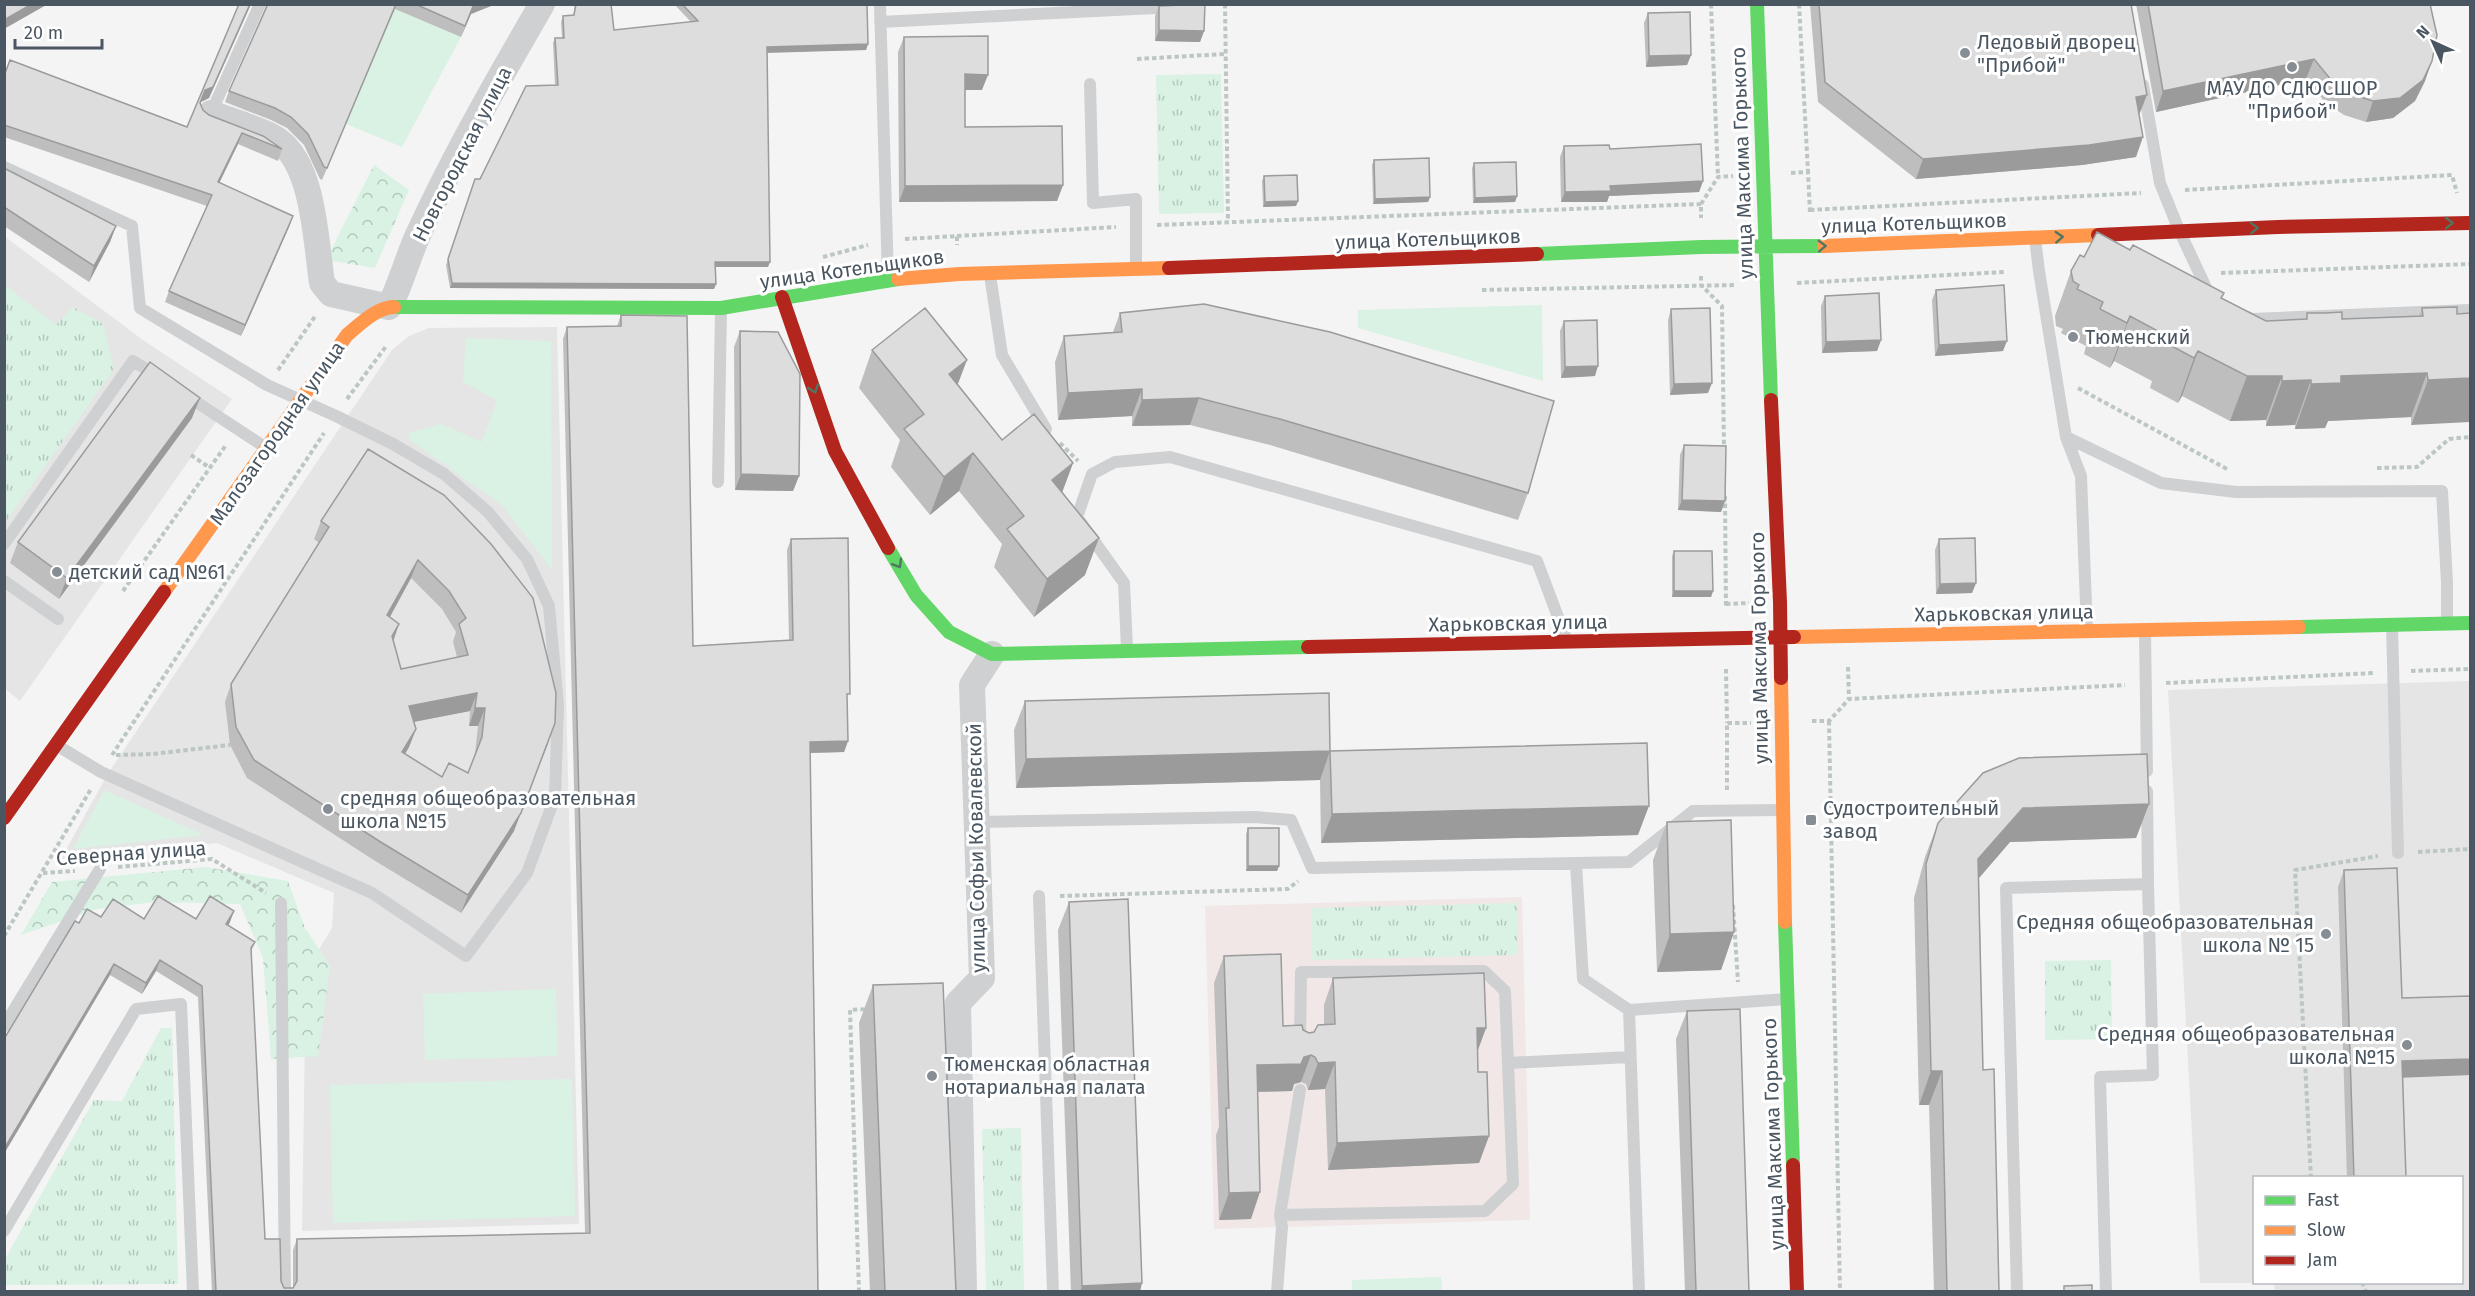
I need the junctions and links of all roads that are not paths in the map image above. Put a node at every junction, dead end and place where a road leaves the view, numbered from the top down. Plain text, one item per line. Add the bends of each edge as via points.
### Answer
1 (260, 4) edge
2 (542, 4) edge
3 (880, 4) edge
4 (1757, 4) edge
5 (1189, 6) edge
6 (880, 22) junction
7 (2140, 71) edge
8 (1090, 84) dead end
9 (211, 113) joint
10 (4, 167) edge
11 (2470, 223) edge
12 (2179, 231) junction
13 (2036, 238) junction
14 (1764, 248) junction
15 (1136, 269) junction
16 (990, 274) junction
17 (888, 280) junction
18 (782, 297) junction
19 (2215, 304) edge
20 (389, 308) junction
21 (721, 308) junction
22 (2470, 309) edge
23 (2233, 311) edge
24 (300, 401) junction
25 (1046, 429) edge
26 (2066, 437) junction
27 (266, 448) junction
28 (718, 482) dead end
29 (4, 544) edge
30 (4, 581) edge
31 (58, 619) dead end
32 (2447, 623) junction
33 (2470, 623) edge
34 (2392, 624) junction
35 (2145, 630) junction
36 (2087, 631) junction
37 (1780, 637) junction
38 (1567, 641) junction
39 (1127, 651) junction
40 (992, 654) junction
41 (57, 745) junction
42 (1782, 810) junction
43 (4, 818) edge
44 (977, 822) junction
45 (2398, 853) road end
46 (1576, 864) junction
47 (100, 869) road end
48 (2148, 884) junction
49 (1039, 896) road end
50 (281, 903) road end
51 (1788, 999) junction
52 (1629, 1010) junction
53 (4, 1026) edge
54 (1300, 1052) edge
55 (1630, 1057) junction
56 (1508, 1063) junction
57 (1300, 1090) edge
58 (1280, 1215) junction
59 (4, 1231) edge
60 (193, 1292) edge
61 (285, 1292) edge
62 (964, 1292) edge
63 (1053, 1292) edge
64 (1277, 1292) edge
65 (1639, 1292) edge
66 (1797, 1292) edge
67 (2017, 1292) edge
68 (2106, 1292) edge

1 - 9 lane
2 - 20 street, Новгородская улица via 445,179
3 - 6 lane
4 - 14 street, улица Максима Горького
5 - 6 lane
6 - 17 lane
7 - 12 lane via 2160,183
8 - 15 lane via 1093,203 1136,199
9 - 20 street via 278,140 293,155 308,194 322,283 331,294
10 - 24 lane via 132,226 140,308
12 -> 11 street, улица Котельщиков
13 -> 12 street, улица Котельщиков
12 - 19 lane
14 -> 13 street, улица Котельщиков
13 - 26 lane
14 - 15 street, улица Котельщиков via 1701,247
14 - 37 street, улица Максима Горького
15 - 16 street, улица Котельщиков
16 - 17 street, улица Котельщиков
16 - 25 lane via 1002,355
17 - 18 street, улица Котельщиков
18 - 21 street, улица Котельщиков
18 -> 40 street, Харьковская улица via 835,451 872,521 916,595 949,632
20 - 21 street, улица Котельщиков
20 - 24 street, Малозагородная улица via 347,335
21 - 28 lane
22 - 23 lane via 2252,319
24 - 27 street, Малозагородная улица
24 - 41 lane via 393,444 444,474 488,512 527,559 549,606 558,705 555,797 527,873 466,956 372,893 101,772
26 - 32 lane via 2161,483 2236,492 2442,491
26 - 36 lane via 2081,476
27 - 29 lane via 133,360
27 - 41 street, Малозагородная улица
30 - 31 lane
32 - 33 street, Харьковская улица
32 - 34 street, Харьковская улица
34 - 35 street, Харьковская улица
34 - 45 lane
35 - 36 street, Харьковская улица
35 - 48 lane
36 - 37 street, Харьковская улица
37 - 38 street, Харьковская улица
37 - 42 street, улица Максима Горького
38 - 39 street, Харьковская улица
38 - 39 lane via 1538,561 1170,457 1115,462 1092,474 1077,517 1124,583
39 - 40 street, Харьковская улица
40 - 44 street, улица Софьи Ковалевской via 972,685
41 - 43 street, Малозагородная улица
42 - 46 lane via 1694,811 1629,862
42 - 51 street, улица Максима Горького
44 - 46 lane via 1255,817 1291,820 1312,868
44 - 62 street, улица Софьи Ковалевской via 982,978 958,1003
46 - 52 lane via 1583,979
47 - 53 lane
48 - 67 lane via 2006,888
48 - 68 lane via 2153,1075 2100,1077
49 - 63 lane
50 - 61 lane
51 - 52 lane
51 - 66 street, улица Максима Горького
52 - 55 lane
54 - 56 lane via 1301,972 1484,970 1505,991
55 - 56 lane
55 - 65 lane
56 - 58 lane via 1514,1185 1485,1211
57 - 58 lane
58 - 64 lane
59 - 60 lane via 136,1009 181,1004

